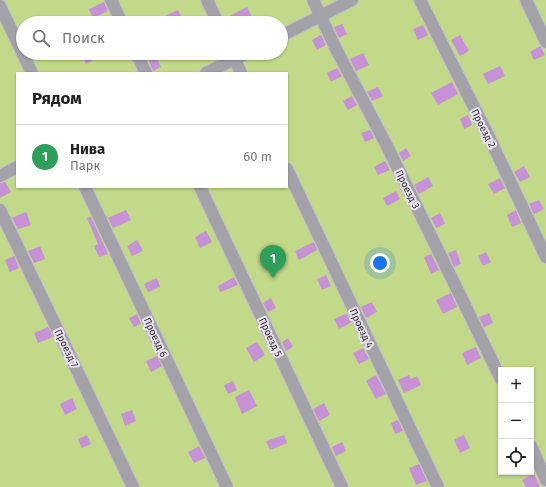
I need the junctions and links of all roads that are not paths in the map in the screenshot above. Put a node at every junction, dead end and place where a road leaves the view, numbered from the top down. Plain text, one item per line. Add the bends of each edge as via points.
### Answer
1 (111, 0) edge
2 (207, 0) edge
3 (313, 0) edge
4 (352, 0) edge
5 (420, 0) edge
6 (526, 0) edge
7 (0, 6) edge
8 (119, 16) edge
9 (215, 16) edge
10 (320, 16) junction
11 (288, 32) edge
12 (16, 40) edge
13 (546, 42) edge
14 (26, 60) edge
15 (140, 60) edge
16 (227, 60) edge
17 (235, 60) edge
18 (32, 72) edge
19 (146, 72) edge
20 (208, 72) edge
21 (241, 72) edge
22 (16, 168) edge
23 (288, 171) edge
24 (0, 176) edge
25 (85, 188) edge
26 (200, 188) edge
27 (0, 210) edge
28 (546, 257) edge
29 (498, 373) edge
30 (534, 453) edge
31 (546, 480) edge
32 (133, 487) edge
33 (227, 487) edge
34 (342, 487) edge
35 (438, 487) edge

1 - 8 street
2 - 9 street
3 - 10 street, Проезд 3
4 - 10 street
5 - 28 street, Проезд 2 via 494,146
6 - 13 street
7 - 12 street
10 - 11 street
10 - 29 street, Проезд 3
14 - 18 street
15 - 19 street
16 - 20 street
17 - 21 street
22 - 24 street
23 - 35 street, Проезд 4
25 - 33 street, Проезд 6
26 - 34 street, Проезд 5
27 - 32 street, Проезд 7
30 - 31 street

